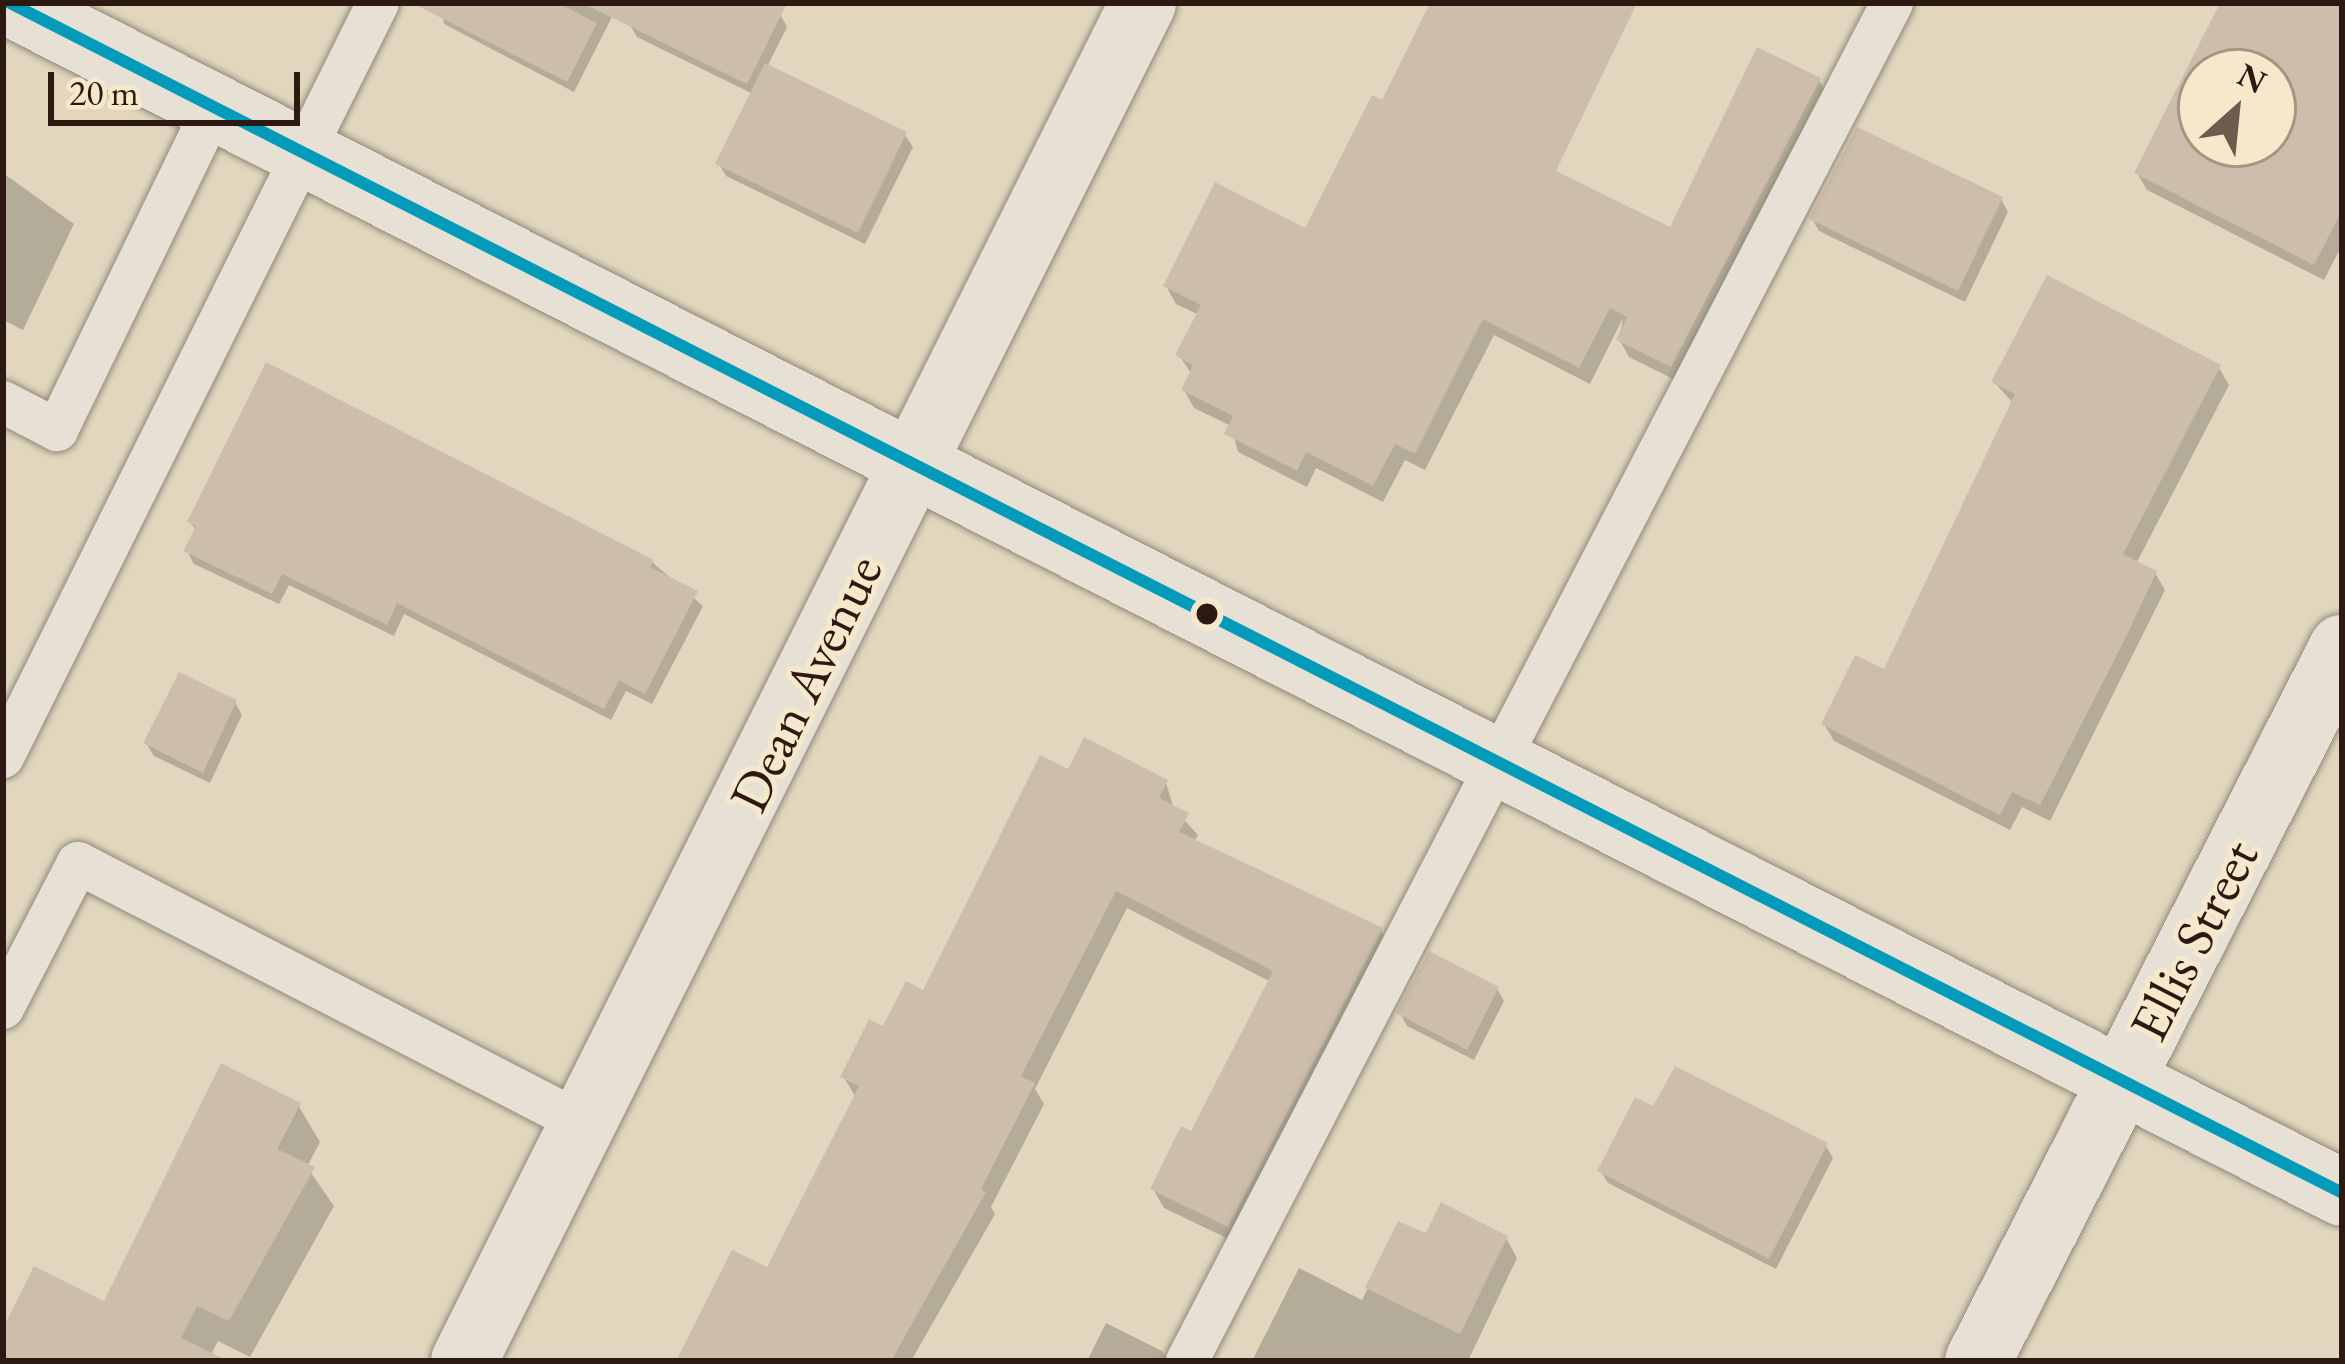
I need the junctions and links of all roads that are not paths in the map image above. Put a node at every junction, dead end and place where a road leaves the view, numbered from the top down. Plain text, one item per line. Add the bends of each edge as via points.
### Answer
1 (10, 3) edge
2 (378, 3) edge
3 (1143, 3) edge
4 (1892, 3) edge
5 (214, 107) junction
6 (302, 152) junction
7 (3, 402) edge
8 (914, 464) junction
9 (2342, 648) edge
10 (3, 758) edge
11 (1501, 764) junction
12 (3, 1009) edge
13 (2122, 1080) junction
14 (584, 1124) junction
15 (2342, 1193) edge
16 (464, 1361) edge
17 (1187, 1361) edge
18 (1978, 1361) edge

1 - 5 main road
2 - 6 lane
3 - 8 main road, Dean Avenue
4 - 11 lane
5 - 6 main road
5 - 7 lane via 57,430
6 - 8 main road
6 - 10 lane
8 - 11 main road
8 - 14 main road, Dean Avenue
9 - 13 main road, Ellis Street
11 - 13 main road
11 - 17 lane
12 - 14 lane via 78,863
13 - 15 main road
13 - 18 main road, Ellis Street
14 - 16 main road, Dean Avenue

